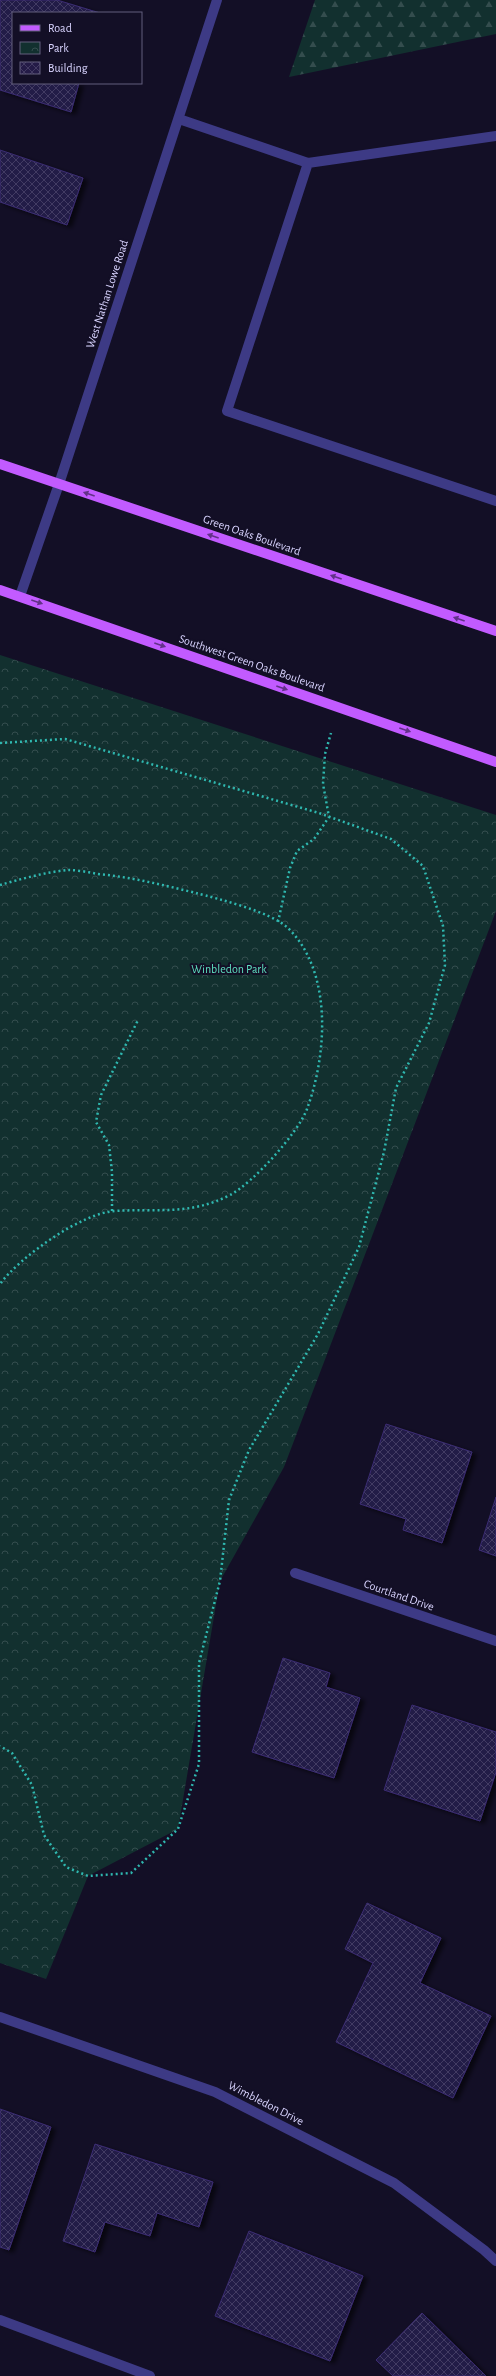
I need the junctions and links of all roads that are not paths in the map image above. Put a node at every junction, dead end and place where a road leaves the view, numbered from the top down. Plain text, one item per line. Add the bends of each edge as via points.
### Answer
1 (217, 0) edge
2 (179, 119) junction
3 (496, 136) edge
4 (308, 162) junction
5 (0, 464) edge
6 (59, 484) junction
7 (496, 501) edge
8 (0, 590) edge
9 (20, 596) junction
10 (496, 631) edge
11 (496, 762) edge
12 (294, 1574) dead end
13 (496, 1641) edge
14 (0, 2017) edge
15 (496, 2261) edge
16 (0, 2320) edge
17 (150, 2376) edge

1 - 2 street, West Nathan Lowe Road
2 - 4 street
2 - 6 street, West Nathan Lowe Road
3 - 4 street
4 - 7 street via 227,412
5 - 6 main road, Green Oaks Boulevard
6 - 9 street, West Nathan Lowe Road
10 -> 6 main road, Green Oaks Boulevard
8 - 9 main road, Southwest Green Oaks Boulevard
9 -> 11 main road, Southwest Green Oaks Boulevard
12 - 13 street, Courtland Drive
14 - 15 street, Wimbledon Drive via 215,2092 394,2183
16 - 17 street

